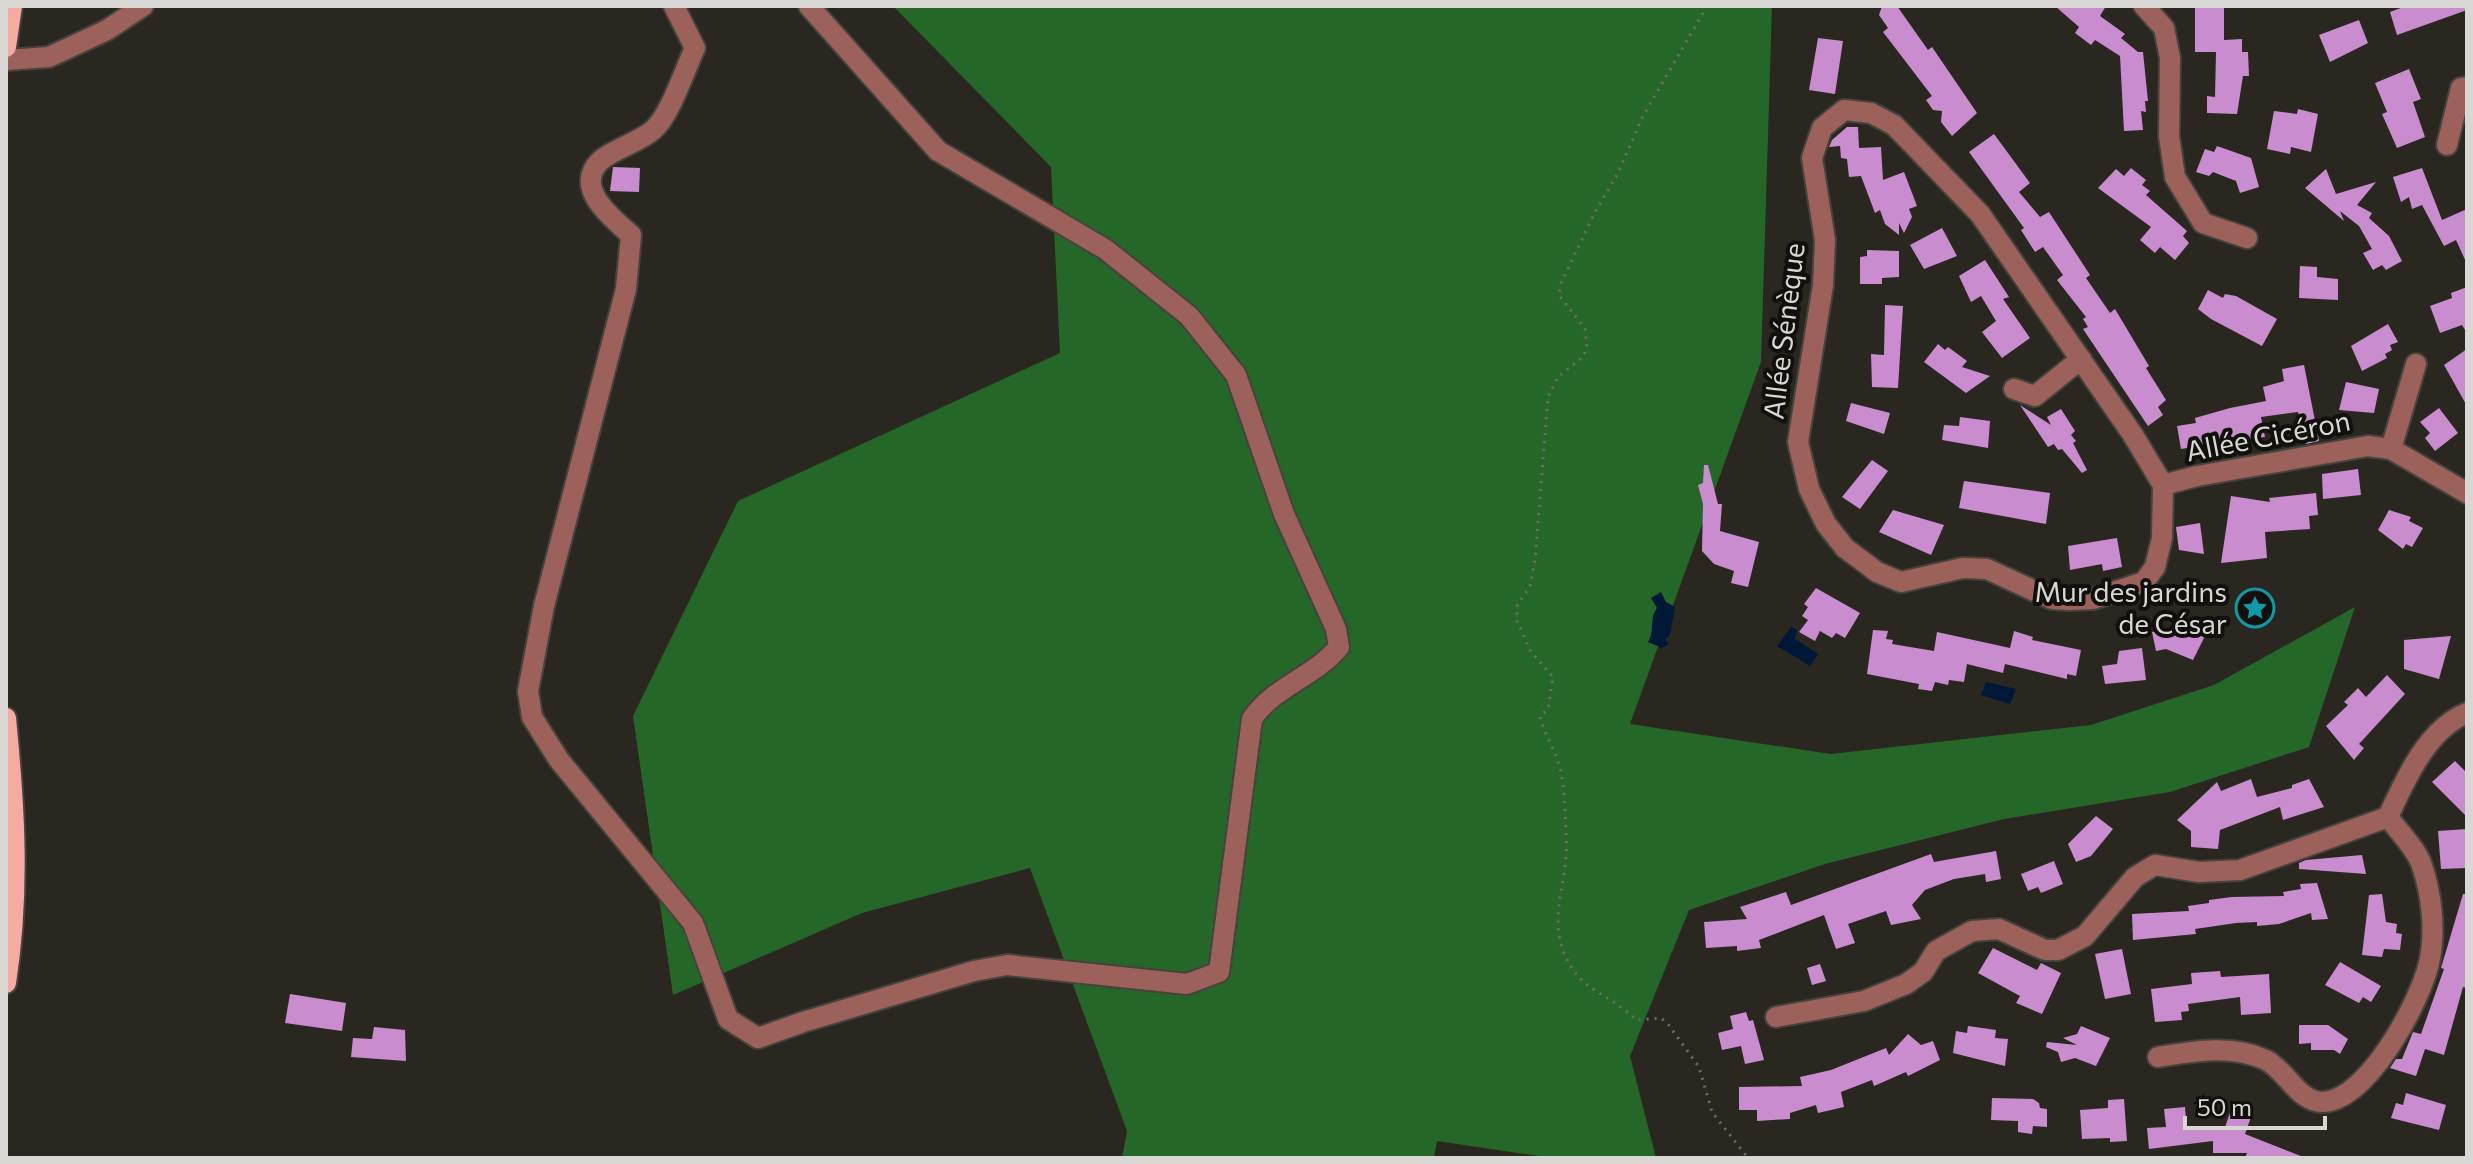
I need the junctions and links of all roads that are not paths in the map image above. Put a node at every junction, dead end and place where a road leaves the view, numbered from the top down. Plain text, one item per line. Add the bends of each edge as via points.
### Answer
1 (12, 6) edge
2 (143, 6) edge
3 (674, 6) edge
4 (809, 6) edge
5 (2144, 6) edge
6 (6, 47) edge
7 (6, 60) edge
8 (2467, 87) edge
9 (2447, 145) dead end
10 (2247, 238) dead end
11 (2081, 359) junction
12 (2416, 364) dead end
13 (2014, 389) dead end
14 (2391, 449) junction
15 (2163, 485) junction
16 (2467, 493) edge
17 (2467, 713) edge
18 (6, 718) edge
19 (2388, 817) junction
20 (12, 832) edge
21 (6, 983) edge
22 (1776, 1017) dead end
23 (2158, 1057) dead end

1 - 6 main road
2 - 7 street via 49,57
3 - 4 street via 695,48 664,115 655,129 601,161 591,176 592,193 631,235 626,289 544,606 528,691 532,717 559,760 693,923 728,1019 758,1038 1007,965 1187,984 1219,972 1252,719 1262,703 1324,665 1339,647 1336,629 1284,514 1236,375 1189,316 1105,249 938,151
5 - 10 street via 2164,28 2170,58 2169,136 2175,177 2203,223
8 - 9 street via 2461,88 2454,108
11 - 13 street via 2035,396
11 - 15 street, Allée Sénèque
11 - 15 street, Allée Sénèque via 1980,214 1894,125 1871,113 1844,110 1822,128 1812,158 1825,240 1823,285 1798,442 1809,489 1845,548 1901,582 1963,568 1987,569 2052,599 2093,599 2144,582 2155,567 2162,538
12 - 14 street
14 - 15 street, Allée Cicéron via 2368,446
14 - 16 street, Allée Cicéron
17 - 19 street via 2439,731
18 - 20 main road
19 - 22 street via 2240,870 2199,872 2155,865 2135,877 2085,936 2058,950 2045,950 1999,929 1972,931 1936,951 1923,972 1906,984 1864,1001
19 - 23 street via 2422,863 2432,939 2429,964 2410,1011 2369,1072 2339,1098 2312,1101 2263,1059 2210,1049
20 - 21 main road via 14,928

